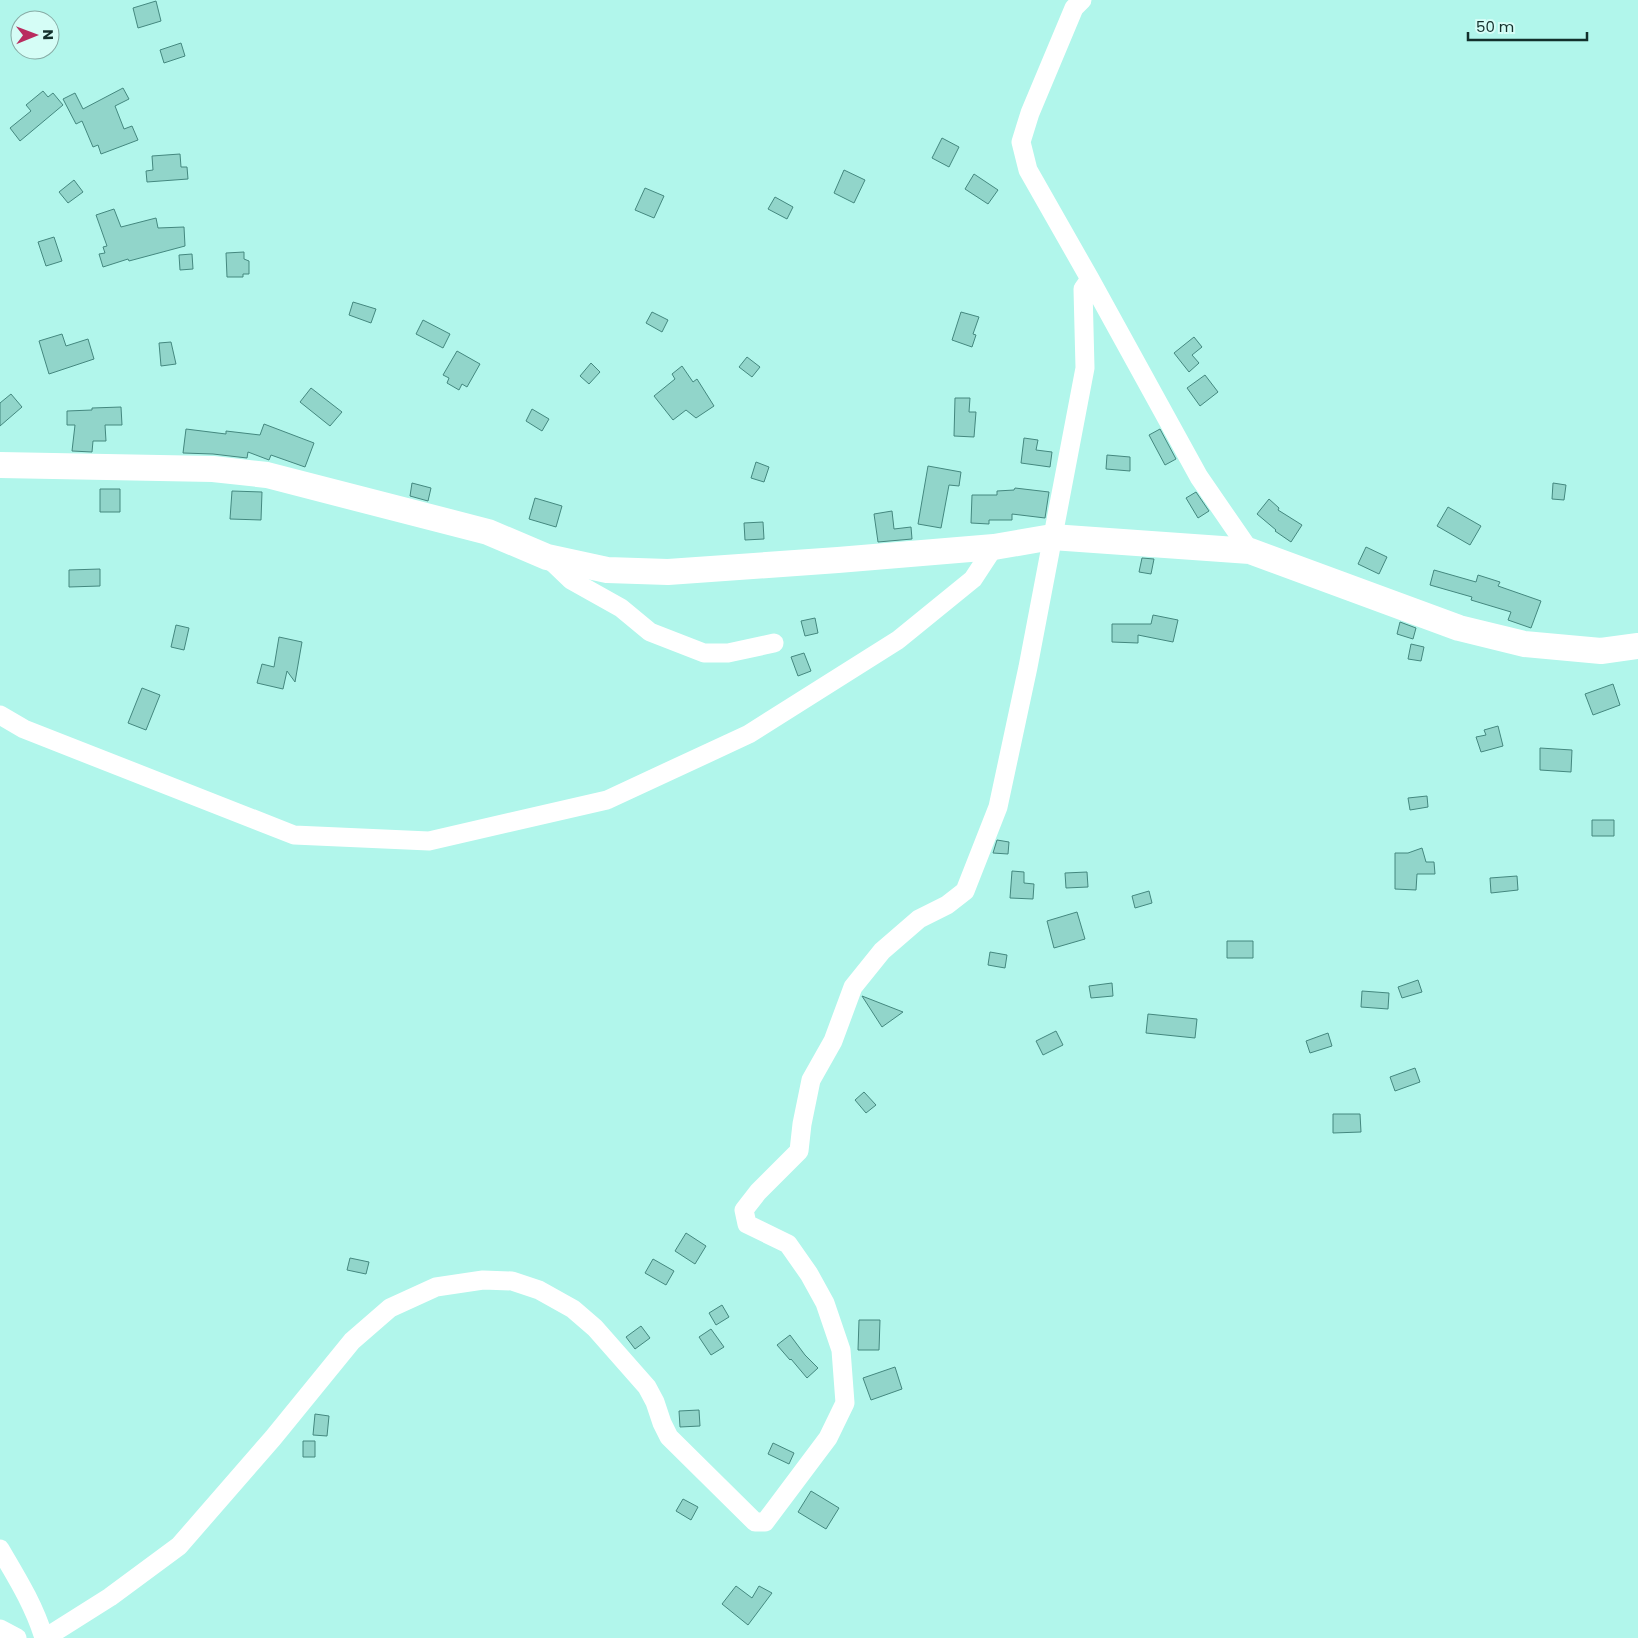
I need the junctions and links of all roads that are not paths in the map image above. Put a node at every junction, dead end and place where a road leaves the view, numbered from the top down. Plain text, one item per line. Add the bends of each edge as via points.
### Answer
1 (1082, 0) edge
2 (1090, 279) junction
3 (0, 465) edge
4 (1052, 537) junction
5 (994, 547) junction
6 (1250, 551) junction
7 (547, 557) junction
8 (774, 643) dead end
9 (1638, 646) edge
10 (0, 715) edge
11 (0, 1549) edge
12 (0, 1629) edge
13 (17, 1638) edge
14 (45, 1638) edge

1 - 2 street via 1074,8 1021,142 1028,170
2 - 4 street via 1083,289 1085,368
2 - 6 street via 1199,477
3 - 7 street via 213,469 267,475 488,532
4 - 5 street
4 - 6 street
4 - 14 street via 998,807 965,891 947,905 919,919 882,951 853,988 833,1041 811,1080 800,1152 744,1210 747,1224 788,1244 825,1303 841,1350 845,1403 828,1438 765,1522 755,1522 669,1437 647,1387 595,1328 573,1309 539,1290 512,1281 483,1280 436,1287 390,1308 352,1341 179,1546 110,1597
5 - 7 street via 668,572 607,570
5 - 10 street via 973,579 898,640 749,734 607,800 429,841 294,835 24,729
6 - 9 street via 1459,628 1524,644 1601,651
7 - 8 street via 572,580 621,608 650,632 704,653 728,654
11 - 14 street via 24,1589
12 - 13 street

